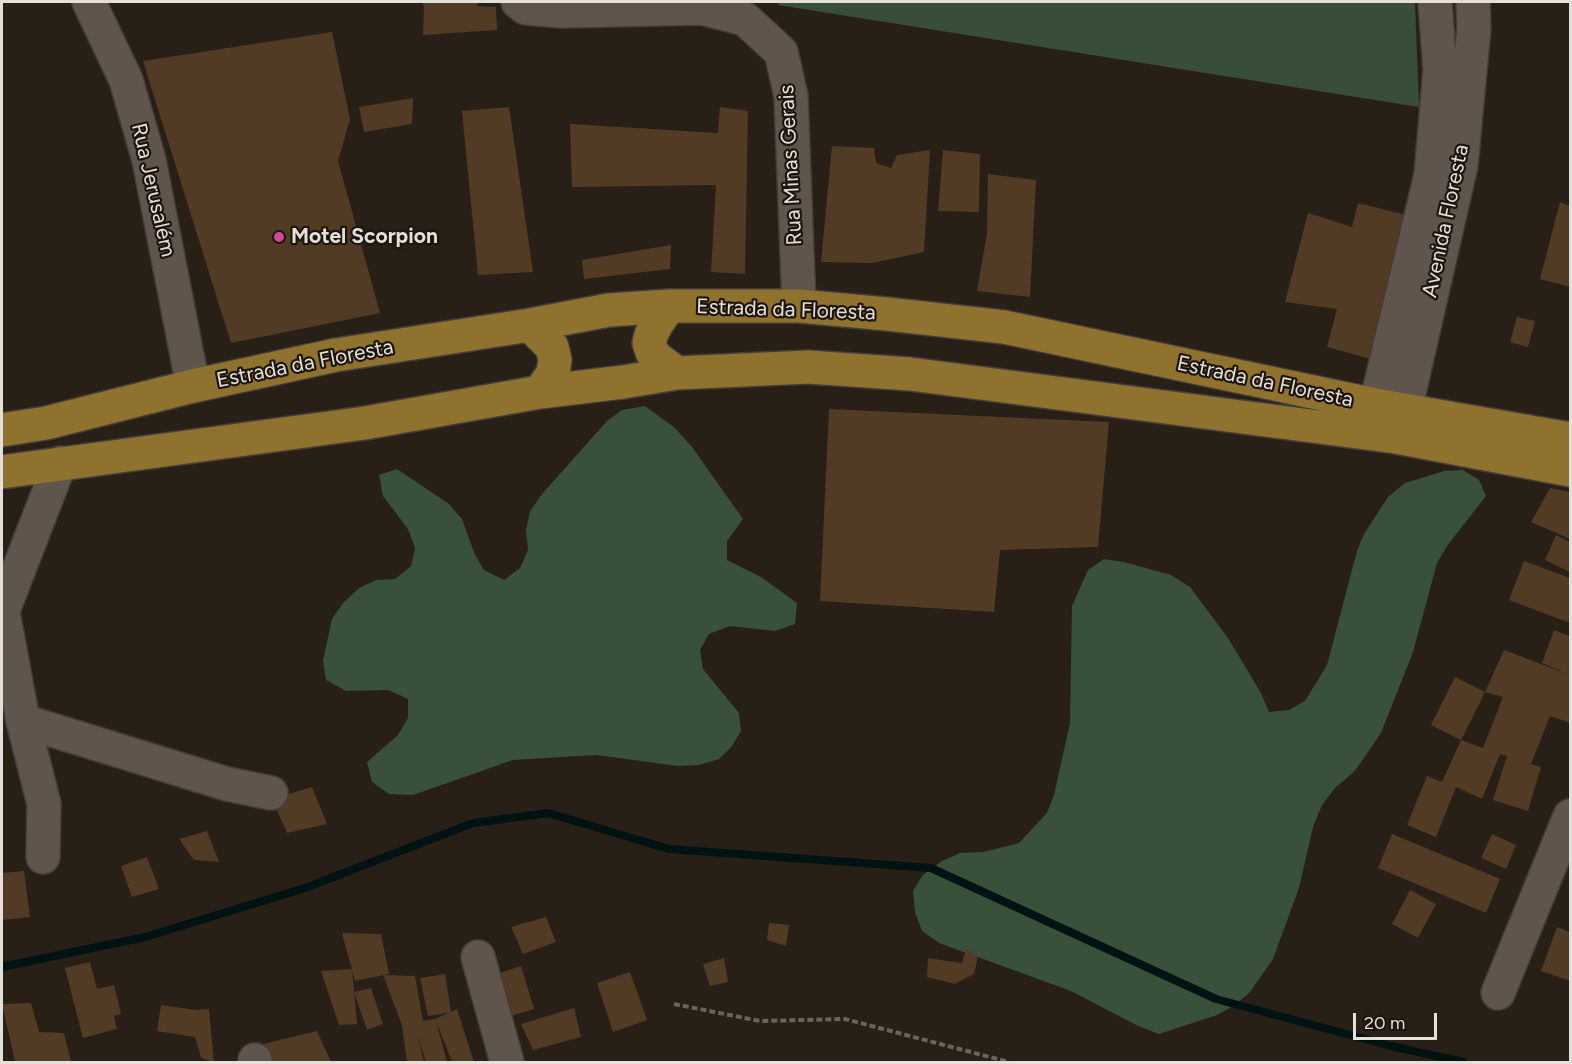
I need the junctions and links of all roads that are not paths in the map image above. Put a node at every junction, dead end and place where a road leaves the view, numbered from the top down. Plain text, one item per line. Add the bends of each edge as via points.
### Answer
1 (89, 2) edge
2 (518, 2) edge
3 (1435, 2) edge
4 (1473, 2) edge
5 (669, 306) junction
6 (799, 306) junction
7 (530, 326) junction
8 (677, 373) junction
9 (193, 386) junction
10 (540, 392) junction
11 (1386, 421) junction
12 (2, 430) edge
13 (1570, 439) edge
14 (60, 463) junction
15 (1570, 470) edge
16 (2, 472) edge
17 (2, 612) edge
18 (23, 721) junction
19 (271, 793) dead end
20 (1570, 816) edge
21 (43, 857) dead end
22 (478, 957) dead end
23 (1498, 993) dead end
24 (507, 1062) edge

1 - 9 street, Rua Jerusalém via 126,80 149,160
2 - 6 street, Rua Minas Gerais via 526,8 562,11 702,8 745,19 781,52 790,96
3 - 11 street, Avenida Floresta via 1440,70 1431,175
4 - 11 street, Avenida Floresta via 1461,165
5 - 6 main road, Estrada da Floresta
5 - 7 main road, Estrada da Floresta via 609,310
5 - 8 main road via 649,343 659,360
6 - 11 main road, Estrada da Floresta via 1004,327
7 - 9 main road, Estrada da Floresta via 336,355
7 - 10 main road via 552,347 555,360 553,373
8 - 10 main road, Estrada da Floresta
8 - 11 main road, Estrada da Floresta via 807,367
9 - 12 main road, Estrada da Floresta via 46,423
10 - 14 main road, Estrada da Floresta via 365,423
11 - 13 main road, Estrada da Floresta
11 - 15 main road, Estrada da Floresta
14 - 16 main road, Estrada da Floresta
14 - 17 street
17 - 18 street
18 - 19 street via 227,784
18 - 21 street via 44,804
20 - 23 street
22 - 24 street

